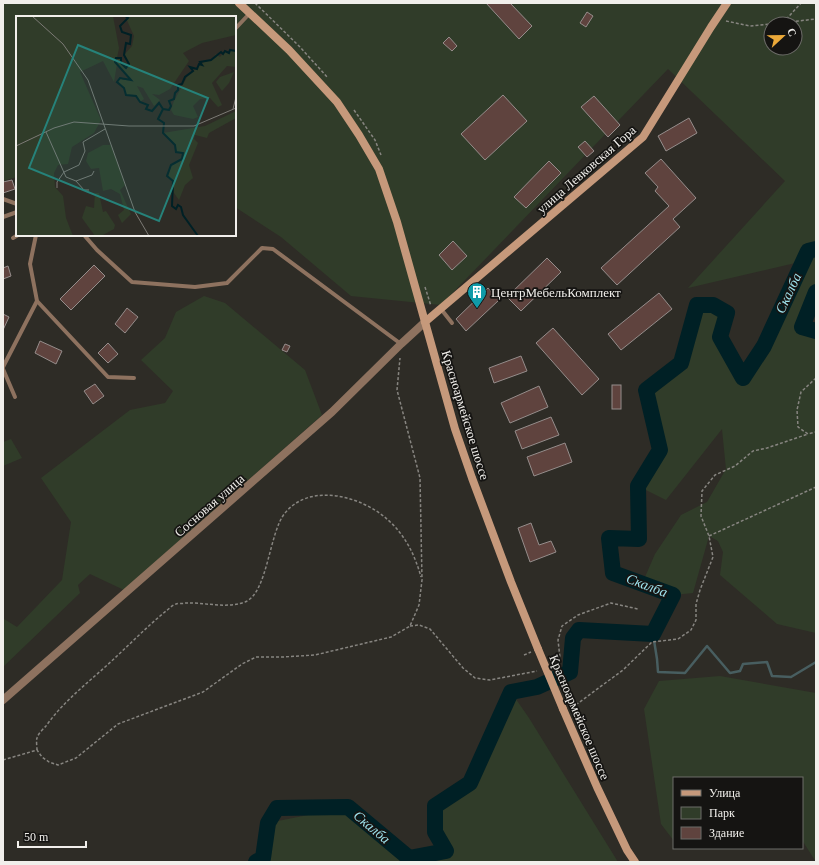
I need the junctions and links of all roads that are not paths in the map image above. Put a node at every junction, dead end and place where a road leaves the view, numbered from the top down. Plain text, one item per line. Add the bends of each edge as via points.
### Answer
1 (239, 3) edge
2 (727, 3) edge
3 (250, 13) junction
4 (236, 28) edge
5 (3, 199) edge
6 (16, 204) edge
7 (16, 212) edge
8 (3, 217) edge
9 (16, 236) edge
10 (36, 236) edge
11 (85, 236) edge
12 (13, 238) dead end
13 (37, 301) junction
14 (441, 309) junction
15 (425, 322) junction
16 (452, 323) dead end
17 (401, 344) junction
18 (3, 368) edge
19 (134, 378) dead end
20 (15, 397) dead end
21 (3, 700) edge
22 (635, 862) edge

1 - 3 main road, Красноармейское шоссе
2 - 14 main road, улица Левковская Гора via 643,137
3 - 4 lane
3 - 15 main road, Красноармейское шоссе via 289,50 337,102 380,169 398,222
5 - 6 lane
7 - 8 lane
9 - 12 lane
10 - 13 lane via 30,264
11 - 17 lane via 132,282 195,287 227,283 262,248 273,248
13 - 18 lane
13 - 19 lane via 108,377
14 - 15 main road, улица Левковская Гора
14 - 16 lane
15 - 17 street, Сосновая улица
15 - 22 main road, Красноармейское шоссе, bridge via 455,430 511,582 597,787
17 - 21 street, Сосновая улица via 332,412
18 - 20 lane

